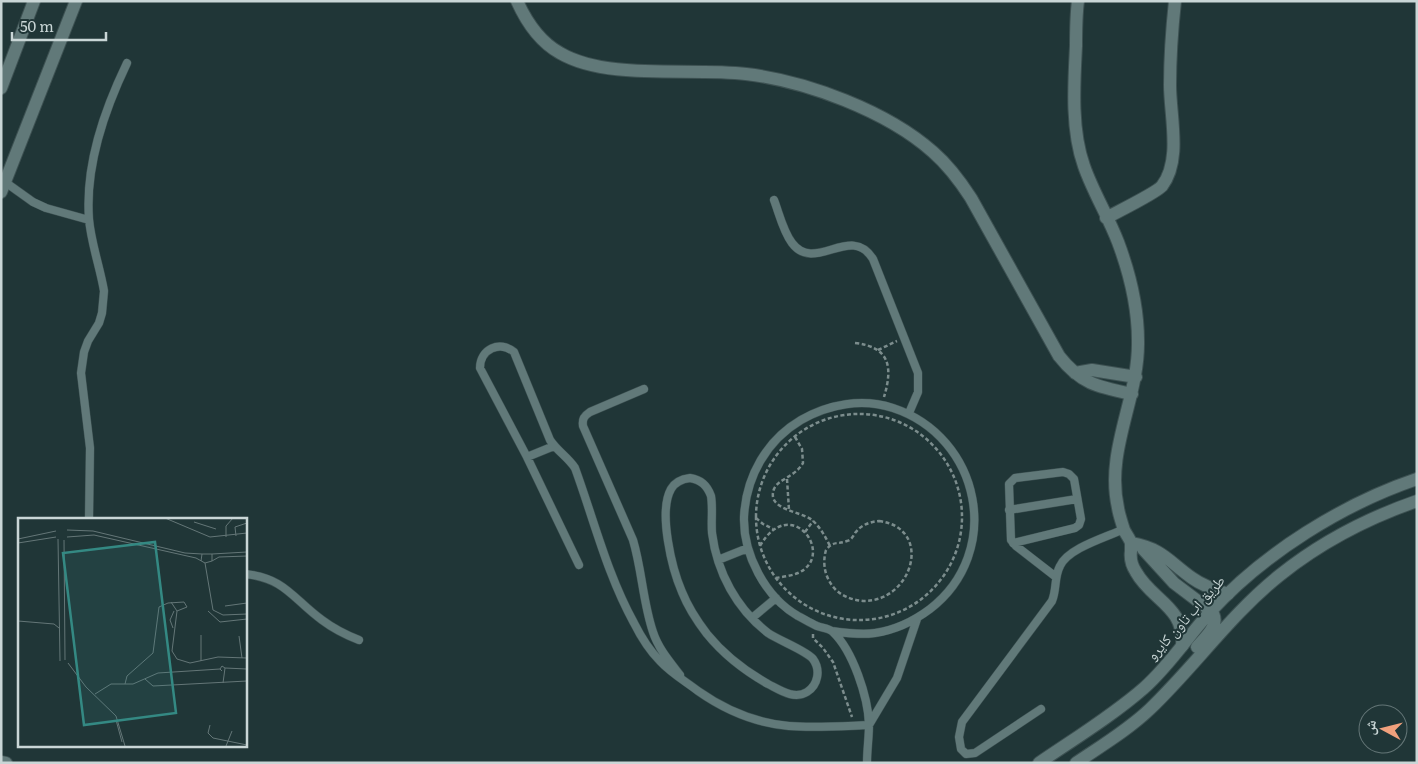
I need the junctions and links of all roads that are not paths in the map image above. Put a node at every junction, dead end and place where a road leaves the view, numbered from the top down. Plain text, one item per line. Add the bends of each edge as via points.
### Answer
1 (34, 1) edge
2 (517, 1) edge
3 (1078, 1) edge
4 (1175, 1) edge
5 (77, 2) edge
6 (127, 63) dead end
7 (1, 88) edge
8 (3, 187) edge
9 (774, 200) dead end
10 (1106, 218) junction
11 (89, 220) junction
12 (1075, 373) junction
13 (1136, 377) junction
14 (644, 389) dead end
15 (1132, 394) junction
16 (908, 413) junction
17 (554, 446) junction
18 (528, 457) junction
19 (1417, 479) edge
20 (1077, 499) junction
21 (1417, 501) edge
22 (1009, 510) junction
23 (90, 518) edge
24 (1124, 530) junction
25 (1013, 543) junction
26 (1131, 543) junction
27 (748, 548) junction
28 (718, 560) junction
29 (579, 565) dead end
30 (246, 574) edge
31 (1056, 577) junction
32 (1228, 594) junction
33 (776, 598) junction
34 (1211, 611) junction
35 (752, 618) junction
36 (917, 619) junction
37 (832, 631) junction
38 (360, 640) dead end
39 (1182, 646) junction
40 (684, 681) junction
41 (1163, 696) junction
42 (1041, 708) dead end
43 (869, 725) junction
44 (1, 762) edge
45 (6, 763) edge
46 (867, 763) edge
47 (1039, 763) edge
48 (1076, 763) edge

1 - 7 street
2 - 12 street via 531,26 549,45 585,63 625,70 722,72 771,78 820,91 902,128 933,152 960,182 1059,356
3 - 10 street via 1074,88 1076,128 1083,165
4 - 10 street via 1170,58 1174,154 1171,170 1161,188
5 - 8 street
6 - 11 lane via 98,138 90,180
8 - 11 lane via 46,208
9 - 16 lane via 788,236 798,249 812,254 853,245 869,252 918,372 918,392
10 - 13 street via 1120,249 1136,306
11 - 23 lane via 104,291 102,313 86,346 81,373 90,448
12 - 13 street via 1092,370
12 - 15 street via 1101,388
13 - 15 street
14 - 40 lane via 590,412 582,420 633,540 653,632
15 - 24 street via 1114,469 1116,500
16 - 27 lane via 881,404 848,403 816,411 787,428 762,457 749,486 744,517
16 - 36 lane via 936,431 956,455 970,484 975,516 971,548 958,578 940,601
17 - 18 lane
17 - 18 lane via 514,352 502,346 487,351 482,355 480,368
17 - 40 lane via 575,468 606,562 628,612 650,649
18 - 29 lane
19 - 32 street, طريق اب تاون كايرو via 1376,494 1289,544
20 - 22 lane
20 - 22 lane via 1074,479 1066,472 1015,478 1008,484
20 - 25 lane via 1081,519 1077,527
21 - 41 street via 1386,512 1312,551 1280,575 1254,598
22 - 25 lane
24 - 26 street
24 - 31 lane via 1070,553
25 - 31 lane
26 - 32 street via 1158,552 1205,586
26 - 34 street via 1145,550 1174,584
26 - 39 street via 1131,559 1136,573 1174,612 1182,632
27 - 28 lane
27 - 33 lane via 759,575
28 - 35 lane via 735,597
28 - 35 lane via 709,489 697,480 683,479 668,496 667,535 672,565 690,608 717,645 740,666 787,694 806,693 817,678 814,660 769,634
30 - 38 lane via 278,583 322,620
31 - 42 lane via 1052,600 962,722 961,749 966,754 976,753
32 - 34 street, طريق اب تاون كايرو
33 - 35 lane
33 - 37 lane via 795,614
34 - 39 street, طريق اب تاون كايرو
34 - 41 street via 1215,617 1214,626 1175,675
36 - 37 lane via 875,633
36 - 43 lane via 897,678
37 - 43 lane via 855,669 866,700
39 - 47 street, طريق اب تاون كايرو via 1138,692
40 - 43 lane via 723,706 766,722 789,726
41 - 48 street via 1127,729
43 - 46 lane
44 - 45 street

